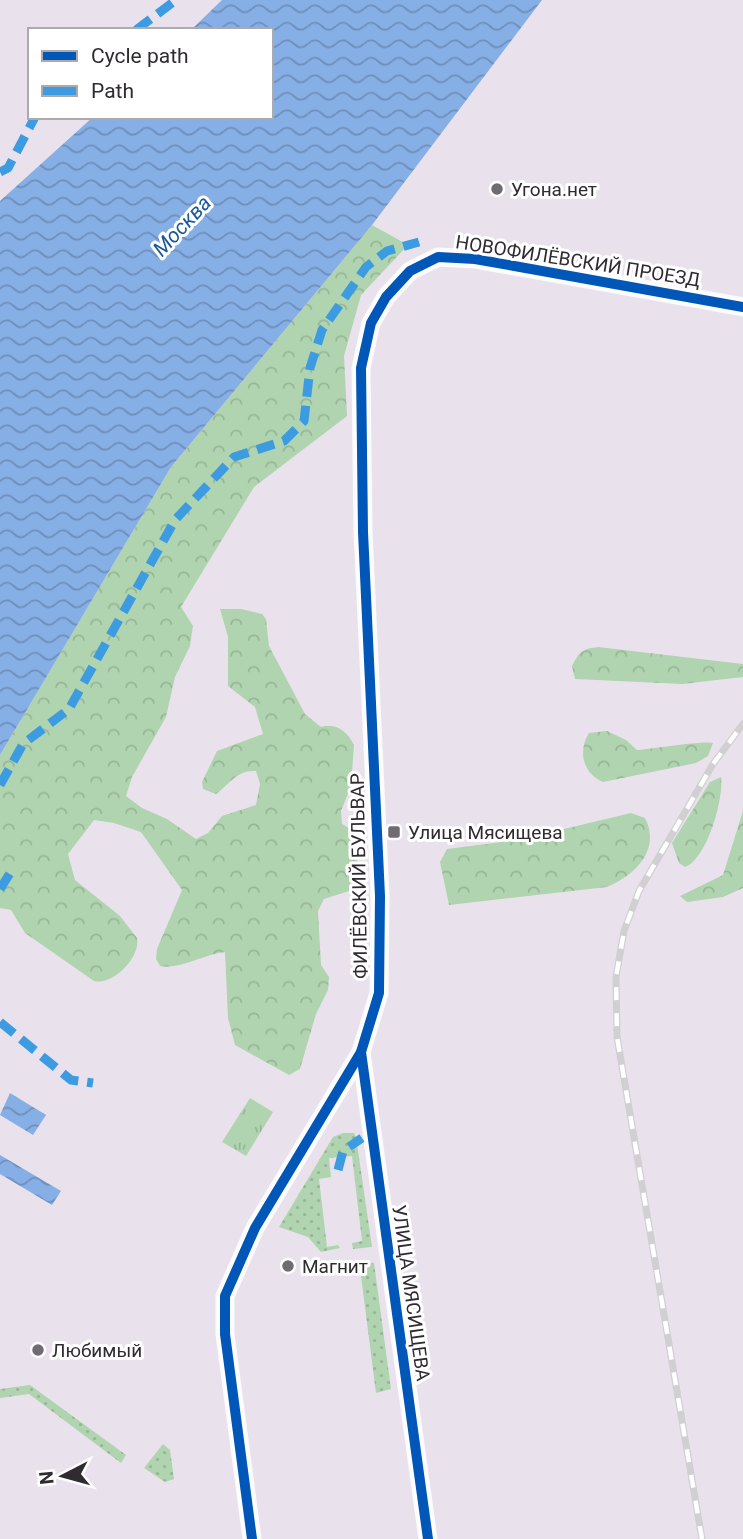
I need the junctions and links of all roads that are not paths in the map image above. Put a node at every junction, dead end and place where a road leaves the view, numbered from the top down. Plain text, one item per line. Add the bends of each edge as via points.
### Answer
1 (410, 271) joint
2 (743, 307) edge
3 (361, 1052) junction
4 (252, 1539) edge
5 (428, 1539) edge

1 - 2 street, НОВОФИЛЁВСКИЙ ПРОЕЗД via 438,257 475,258
1 - 3 street, ФИЛЁВСКИЙ БУЛЬВАР via 370,323 362,368 363,532 380,966 373,1018
3 - 4 street, ФИЛЁВСКИЙ БУЛЬВАР via 255,1228 225,1296 225,1334
3 - 5 street, УЛИЦА МЯСИЩЕВА

